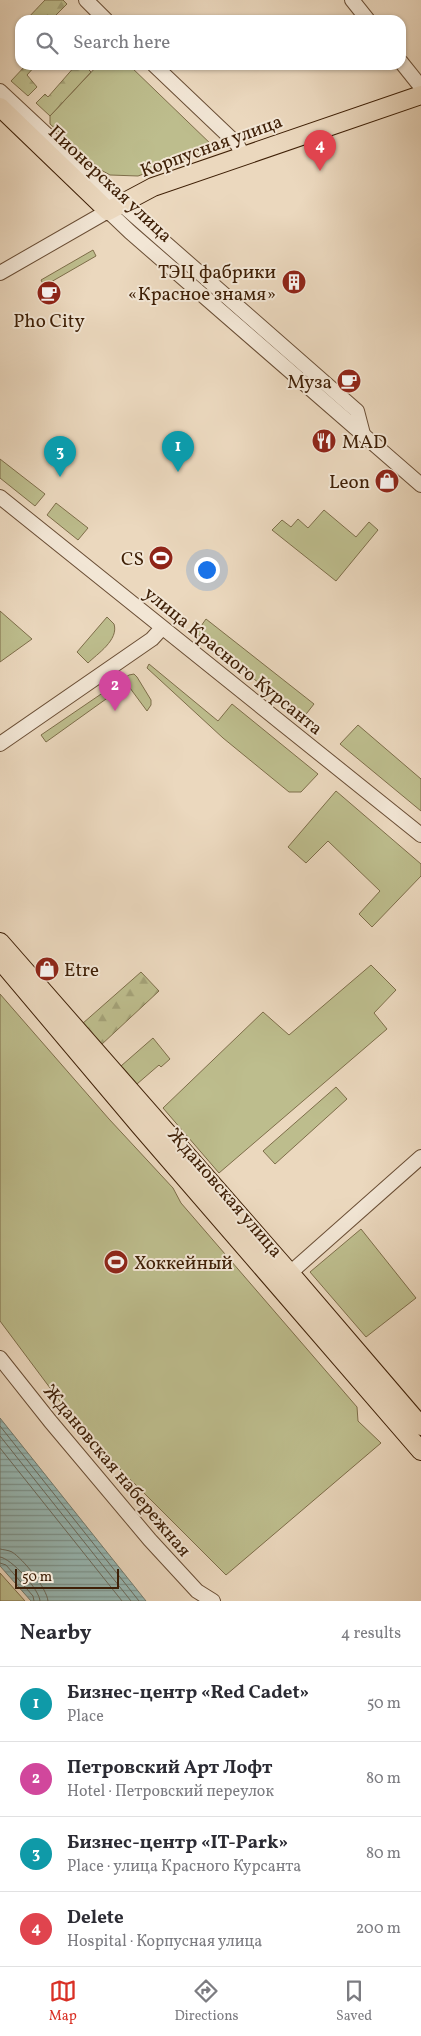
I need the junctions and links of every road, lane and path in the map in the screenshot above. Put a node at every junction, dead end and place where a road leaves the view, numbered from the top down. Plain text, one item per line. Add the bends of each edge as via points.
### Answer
1 (86, 0) edge
2 (352, 0) edge
3 (101, 15) edge
4 (364, 15) edge
5 (406, 68) edge
6 (159, 70) edge
7 (421, 87) edge
8 (0, 91) edge
9 (421, 95) edge
10 (0, 108) edge
11 (243, 155) junction
12 (115, 207) junction
13 (0, 273) edge
14 (363, 434) junction
15 (421, 485) edge
16 (0, 497) edge
17 (162, 628) junction
18 (0, 744) edge
19 (421, 835) edge
20 (0, 942) edge
21 (0, 960) edge
22 (421, 1157) edge
23 (290, 1273) junction
24 (0, 1358) edge
25 (421, 1426) edge
26 (421, 1451) edge
27 (193, 1596) edge
28 (213, 1601) edge

1 - 3 street
2 - 4 street
5 - 7 street
6 - 11 street via 237,144
8 - 12 street, Пионерская улица
9 - 11 main road, Корпусная улица
10 - 12 main road, Пионерская улица
11 - 12 main road, Корпусная улица via 153,186
12 - 13 street, Корпусная улица
12 - 14 street, Пионерская улица via 130,232
12 - 14 street, Пионерская улица via 357,411
14 - 15 street, Пионерская улица
16 - 17 street, улица Красного Курсанта
17 - 18 street via 152,639
17 - 19 street, улица Красного Курсанта
20 - 23 main road, Ждановская улица
21 - 26 main road, Ждановская улица
22 - 23 street
23 - 25 main road, Ждановская улица
24 - 27 street, Ждановская набережная
27 - 28 street, Ждановская набережная

